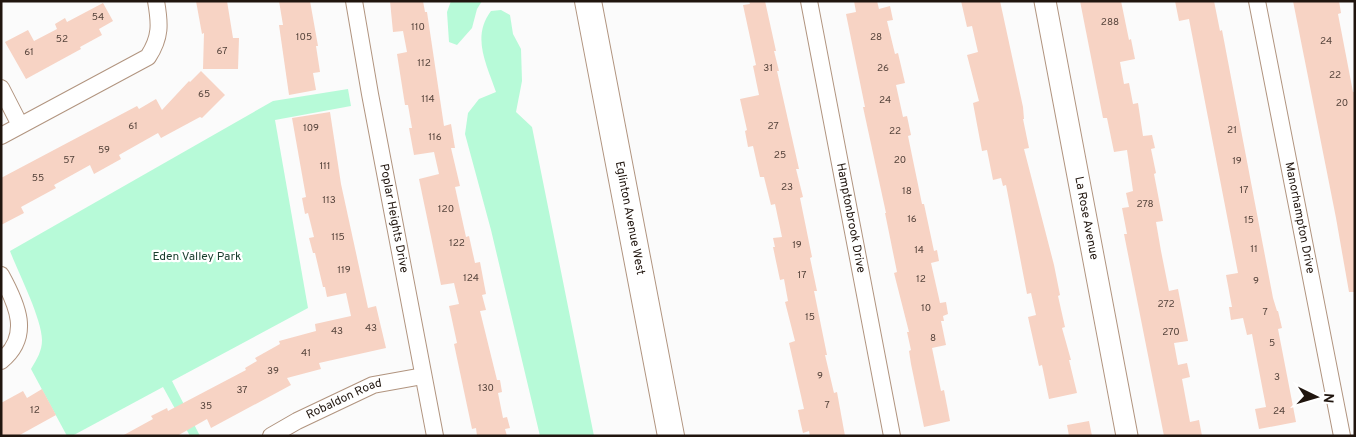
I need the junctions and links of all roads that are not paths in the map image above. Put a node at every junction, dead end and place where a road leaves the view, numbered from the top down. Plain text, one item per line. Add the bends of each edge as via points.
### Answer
1 (156, 1) edge
2 (354, 1) edge
3 (588, 1) edge
4 (810, 1) edge
5 (1045, 1) edge
6 (1257, 1) edge
7 (1, 88) edge
8 (20, 125) junction
9 (1, 136) edge
10 (1, 275) edge
11 (1, 361) edge
12 (423, 376) junction
13 (271, 436) edge
14 (435, 436) edge
15 (671, 436) edge
16 (892, 436) edge
17 (1127, 436) edge
18 (1342, 436) edge

1 - 8 street via 159,33 148,57
2 - 12 street, Poplar Heights Drive
3 - 15 main road, Eglinton Avenue West
4 - 16 street, Hamptonbrook Drive
5 - 17 street, La Rose Avenue
6 - 18 street, Manorhampton Drive
7 - 8 street
8 - 9 street
10 - 11 street via 19,317 17,343
12 - 13 street, Robaldon Road via 373,385
12 - 14 street, Poplar Heights Drive

